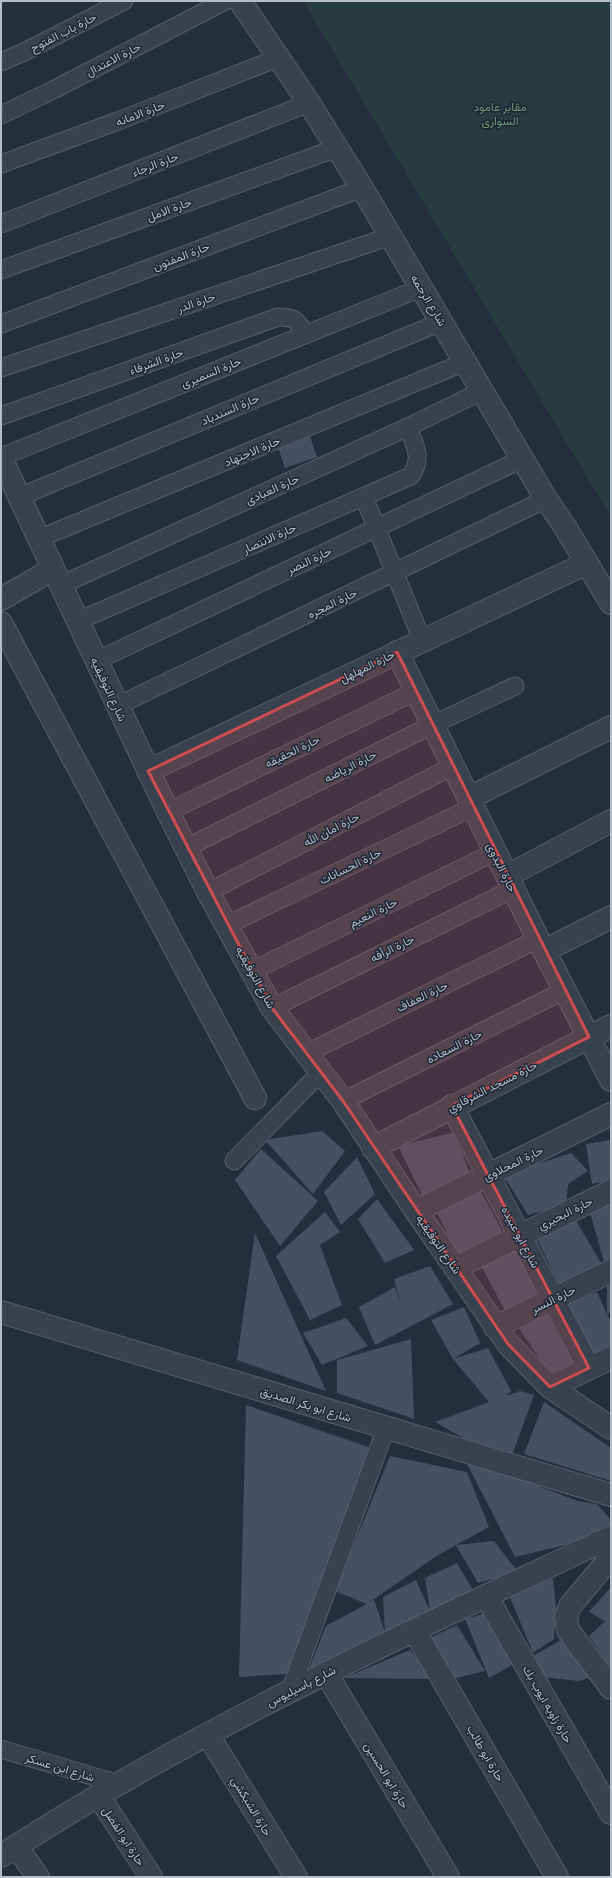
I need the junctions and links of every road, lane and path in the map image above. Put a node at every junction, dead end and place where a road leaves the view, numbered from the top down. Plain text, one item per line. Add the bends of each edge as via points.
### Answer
1 (124, 1) edge
2 (225, 1) edge
3 (240, 1) edge
4 (278, 58) junction
5 (1, 62) edge
6 (309, 103) junction
7 (1, 115) edge
8 (337, 148) junction
9 (1, 164) edge
10 (362, 188) junction
11 (1, 224) edge
12 (391, 236) junction
13 (1, 270) edge
14 (421, 288) junction
15 (441, 322) junction
16 (1, 324) edge
17 (304, 334) junction
18 (465, 362) junction
19 (1, 368) edge
20 (482, 391) junction
21 (1, 416) edge
22 (408, 427) junction
23 (1, 458) edge
24 (522, 459) junction
25 (19, 497) junction
26 (364, 497) junction
27 (546, 499) junction
28 (377, 528) junction
29 (38, 539) junction
30 (587, 563) junction
31 (394, 573) junction
32 (57, 577) junction
33 (1, 599) edge
34 (611, 604) edge
35 (78, 621) junction
36 (1, 623) edge
37 (422, 640) junction
38 (397, 652) junction
39 (96, 661) junction
40 (515, 686) dead end
41 (416, 691) junction
42 (117, 706) junction
43 (432, 724) junction
44 (611, 727) edge
45 (453, 766) junction
46 (148, 771) junction
47 (471, 803) junction
48 (168, 812) junction
49 (611, 821) edge
50 (186, 848) junction
51 (495, 852) junction
52 (510, 882) junction
53 (208, 892) junction
54 (611, 917) edge
55 (227, 925) junction
56 (541, 945) junction
57 (252, 971) junction
58 (565, 990) junction
59 (272, 1008) junction
60 (611, 1026) edge
61 (589, 1037) junction
62 (305, 1054) junction
63 (321, 1072) junction
64 (611, 1080) edge
65 (255, 1098) dead end
66 (343, 1101) junction
67 (452, 1106) junction
68 (611, 1114) edge
69 (373, 1148) junction
70 (234, 1161) dead end
71 (488, 1175) junction
72 (611, 1191) edge
73 (416, 1211) junction
74 (520, 1236) junction
75 (455, 1268) junction
76 (611, 1271) edge
77 (553, 1299) junction
78 (1, 1312) edge
79 (495, 1327) junction
80 (611, 1358) edge
81 (589, 1368) junction
82 (550, 1387) junction
83 (386, 1428) junction
84 (611, 1428) edge
85 (611, 1495) edge
86 (611, 1537) edge
87 (611, 1557) edge
88 (486, 1596) junction
89 (414, 1630) junction
90 (326, 1673) junction
91 (611, 1688) edge
92 (290, 1691) junction
93 (208, 1735) junction
94 (1, 1749) edge
95 (119, 1784) junction
96 (98, 1796) junction
97 (611, 1813) edge
98 (9, 1851) edge
99 (38, 1877) edge
100 (151, 1877) edge
101 (296, 1877) edge
102 (448, 1877) edge
103 (557, 1877) edge

1 - 5 lane, حارة باب الفتوح
2 - 7 lane, حارة الاعتدال
3 - 4 street, شارع الرحمه
4 - 6 street, شارع الرحمه
4 - 9 lane, حارة الامانه
6 - 8 street, شارع الرحمه
6 - 11 lane, حارة الرجاء
8 - 10 street, شارع الرحمه
8 - 13 lane, حارة الامل
10 - 12 street, شارع الرحمه
10 - 16 lane, حارة المفتون
12 - 14 street, شارع الرحمه
12 - 19 lane, حارة الدر
14 - 15 street, شارع الرحمه
14 - 17 lane, حارة السميرى
15 - 18 street, شارع الرحمه
15 - 25 lane, حارة السندباد
17 - 21 lane, حارة الشرفاء via 297,321 290,317 278,317
17 - 23 lane, حارة السميرى
18 - 20 street, شارع الرحمه
18 - 29 lane, حارة الاجتهاد
20 - 22 lane, حارة العبادى
20 - 24 street, شارع الرحمه
22 - 26 lane, حارة الانتصار via 418,454 417,466 411,476
22 - 32 lane, حارة العبادى
23 - 25 street, شارع التوفيقيه
24 - 27 street, شارع الرحمه
24 - 28 lane, حارة النصر
25 - 29 street, شارع التوفيقيه
26 - 28 lane
26 - 35 lane, حارة الانتصار
27 - 30 street, شارع الرحمه
27 - 31 lane, حارة المجره
28 - 31 lane
28 - 39 lane, حارة النصر
29 - 32 street, شارع التوفيقيه
30 - 34 street, شارع الرحمه
30 - 37 street, حارة المهلهل
31 - 37 lane
31 - 42 lane, حارة المجره
32 - 33 street
32 - 35 street, شارع التوفيقيه
35 - 39 street, شارع التوفيقيه
36 - 65 street
37 - 38 street, حارة المهلهل
38 - 41 street, حارة البدوى
38 - 46 street, حارة المهلهل
39 - 42 street, شارع التوفيقيه
40 - 43 lane, حارة الرياضه
41 - 43 street, حارة البدوى
41 - 48 lane, حارة الحقيقه
42 - 46 street, شارع التوفيقيه
43 - 45 street, حارة البدوى
43 - 50 lane, حارة الرياضه
44 - 47 street, حارة الحسانات
45 - 47 street, حارة البدوى
45 - 53 lane, حارة امان الله
46 - 48 street, شارع التوفيقيه
47 - 51 street, حارة البدوى
47 - 55 lane, حارة الحسانات
48 - 50 street, شارع التوفيقيه
49 - 52 street
50 - 53 street, شارع التوفيقيه
51 - 52 street, حارة البدوى
51 - 57 lane, حارة النعيم
52 - 56 street, حارة البدوى
52 - 59 lane, حارة الرأفه
53 - 55 street, شارع التوفيقيه
54 - 56 street, حارة العفاف
55 - 57 street, شارع التوفيقيه
56 - 58 street, حارة البدوى
56 - 62 lane, حارة العفاف
57 - 59 street, شارع التوفيقيه
58 - 61 street, حارة البدوى
58 - 66 lane, حارة السعاده
59 - 62 street, شارع التوفيقيه
60 - 61 street, حارة مسجد الشرقاوي
61 - 64 street, حارة البدوى
61 - 67 street, حارة مسجد الشرقاوي
62 - 63 street, شارع التوفيقيه
63 - 66 street, شارع التوفيقيه
63 - 70 lane
66 - 69 street, شارع التوفيقيه
67 - 69 street, حارة مسجد الشرقاوي
67 - 71 street, شارع ابو عبيده
68 - 71 street, حارة المحلاوى
69 - 73 street, شارع التوفيقيه
71 - 73 street, حارة المحلاوى
71 - 74 street, شارع ابو عبيده
72 - 74 street, حارة البحيري
73 - 75 street, شارع التوفيقيه
74 - 75 street, حارة البحيري
74 - 77 street, شارع ابو عبيده
75 - 79 street, شارع التوفيقيه
76 - 77 street, حارة النسر
77 - 79 street, حارة النسر
77 - 81 street, شارع ابو عبيده
78 - 83 street, شارع ابو بكر الصديق
79 - 82 street, شارع التوفيقيه via 526,1364
80 - 81 street
81 - 82 street
82 - 84 street, شارع التوفيقيه
83 - 85 street, شارع ابو بكر الصديق
83 - 92 lane
86 - 88 street, شارع باسيليوس
87 - 91 street via 570,1606 566,1617 568,1630
88 - 89 street, شارع باسيليوس
88 - 97 street, حارة زاويه ايوب بك
89 - 90 street, شارع باسيليوس
89 - 103 street, حارة ابو طالب
90 - 92 street, شارع باسيليوس
90 - 102 street, حارة ابو الحسين
92 - 93 street, شارع باسيليوس
93 - 95 street, شارع باسيليوس
93 - 101 street, حارة الشبكشي
94 - 95 lane, شارع ابن عسكر
95 - 96 street, شارع باسيليوس
96 - 98 street, شارع باسيليوس
96 - 100 street, حارة ابو الفضل
98 - 99 street

